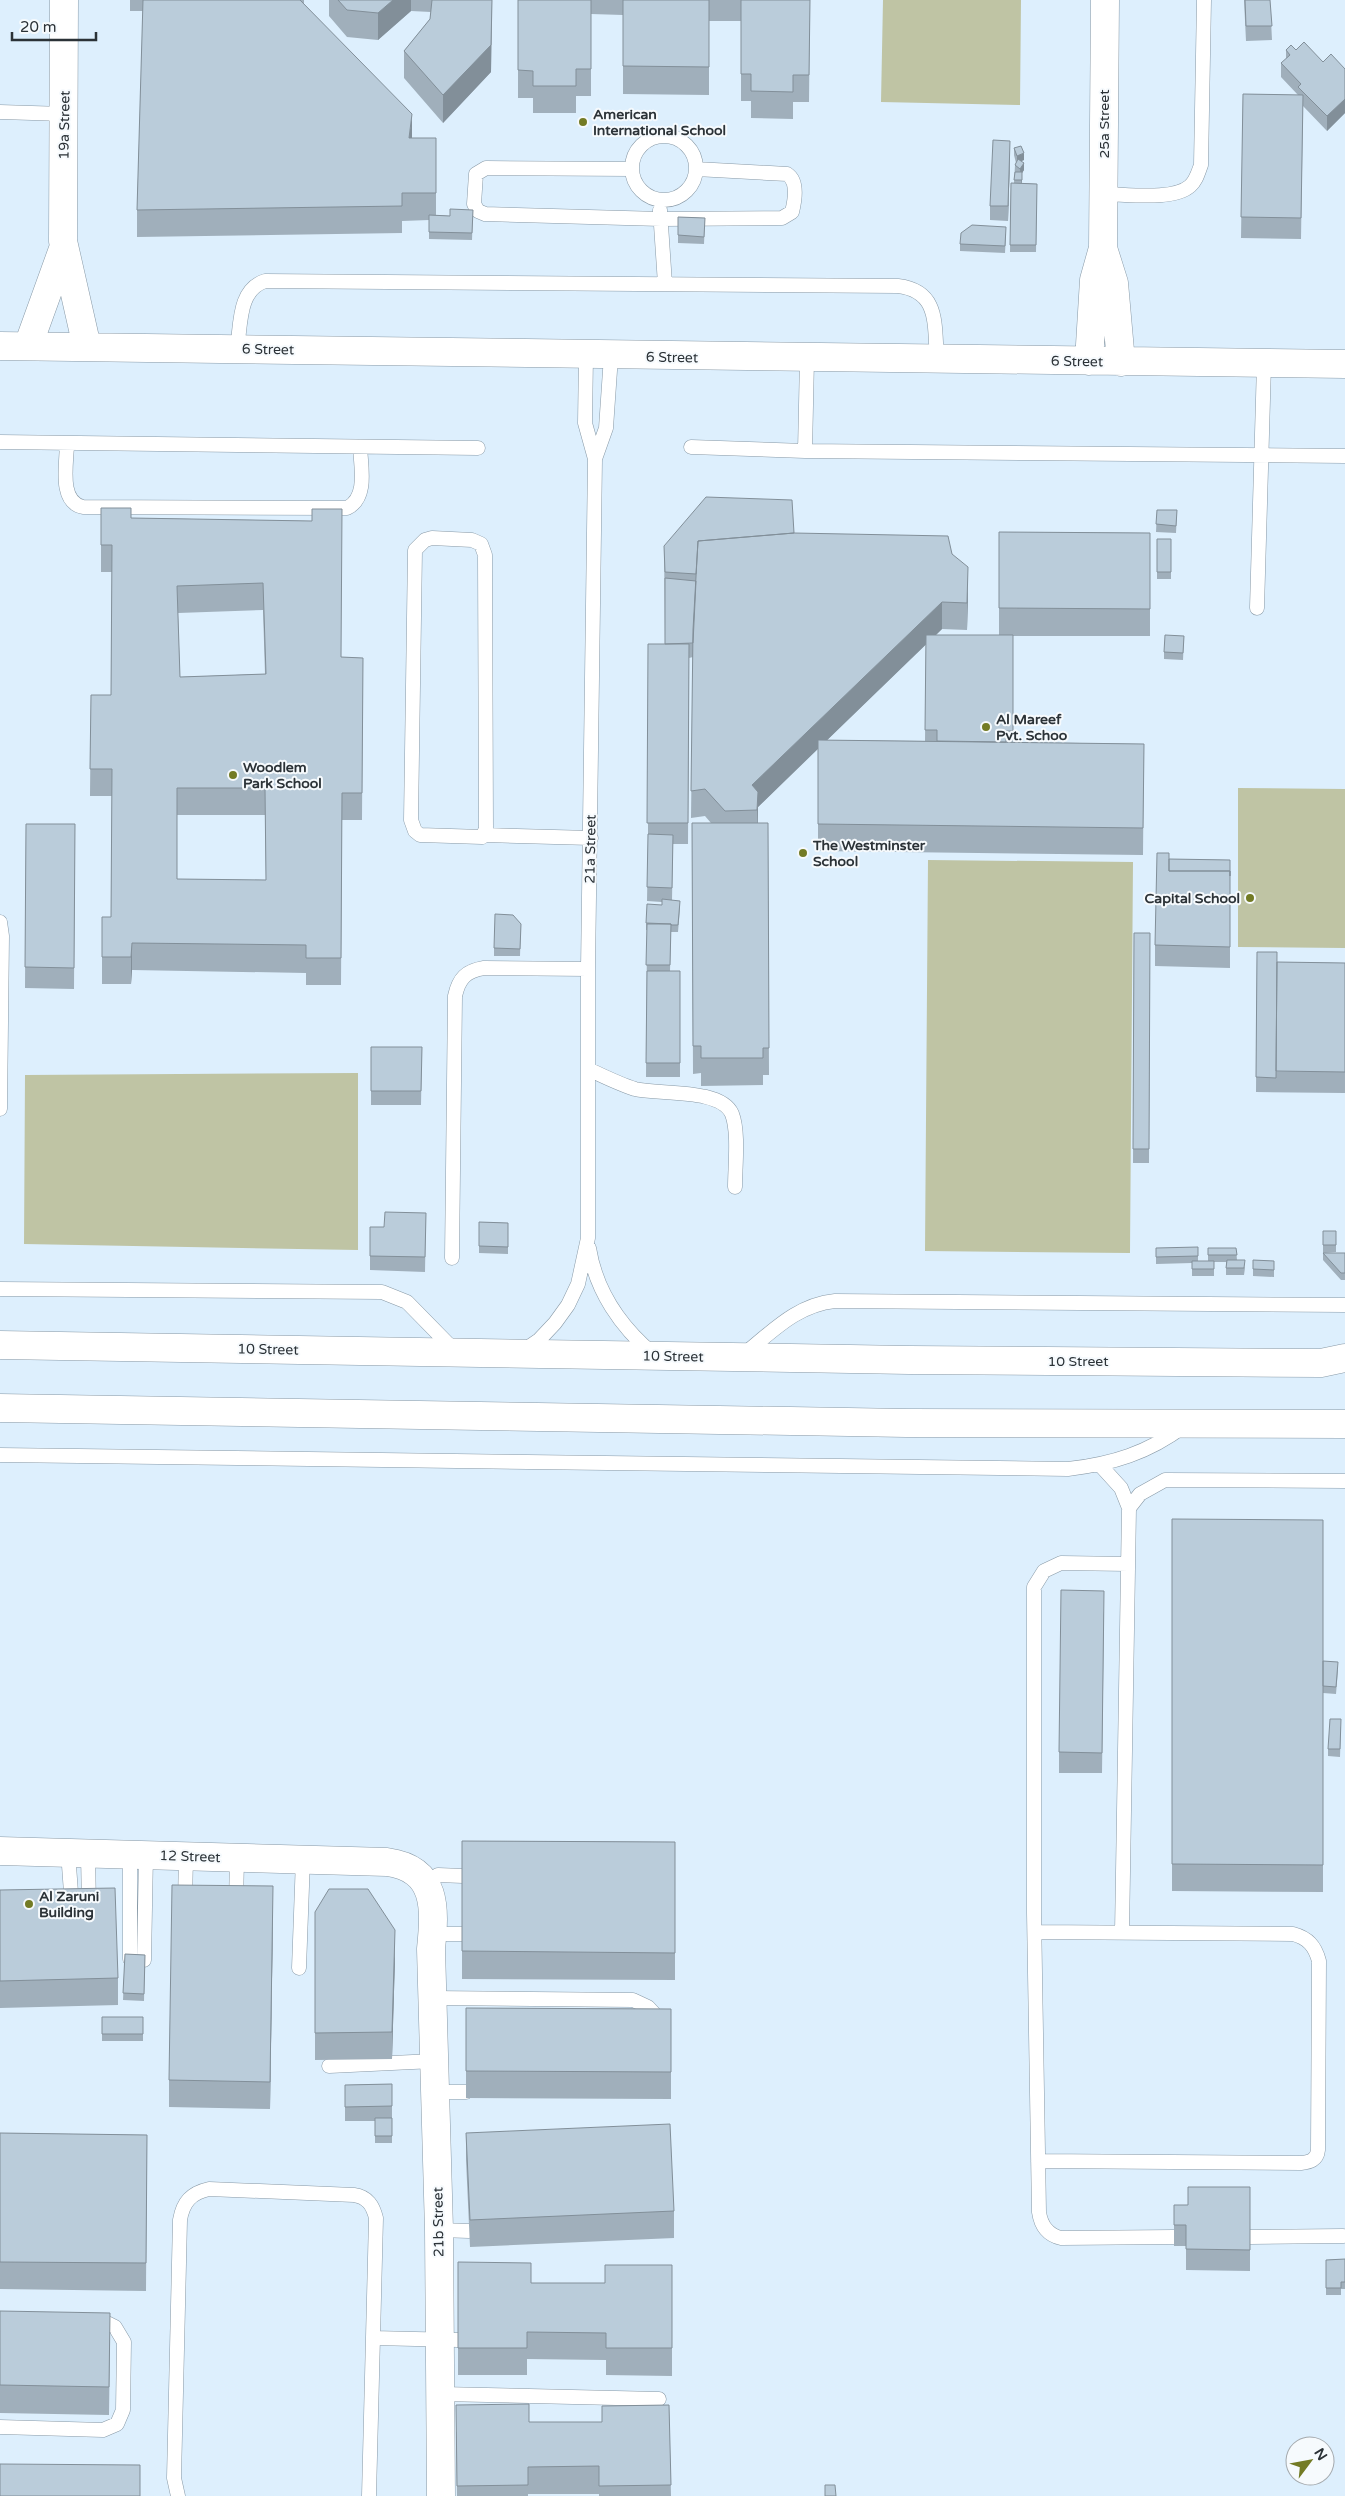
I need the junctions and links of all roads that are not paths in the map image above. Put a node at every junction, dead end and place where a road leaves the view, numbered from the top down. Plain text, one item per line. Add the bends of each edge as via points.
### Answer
1 (64, 0) edge
2 (1105, 0) edge
3 (1204, 0) edge
4 (0, 112) edge
5 (64, 114) junction
6 (632, 169) junction
7 (696, 169) junction
8 (1104, 194) junction
9 (660, 200) junction
10 (661, 219) junction
11 (1103, 248) junction
12 (63, 249) junction
13 (664, 284) junction
14 (0, 346) edge
15 (28, 346) junction
16 (88, 347) junction
17 (238, 348) junction
18 (599, 356) junction
19 (807, 359) junction
20 (937, 359) junction
21 (1089, 361) junction
22 (1121, 362) junction
23 (1264, 364) junction
24 (1345, 364) edge
25 (0, 442) edge
26 (68, 443) junction
27 (360, 447) junction
28 (691, 447) dead end
29 (478, 448) dead end
30 (805, 451) junction
31 (1262, 456) junction
32 (1345, 456) edge
33 (594, 459) junction
34 (1257, 608) dead end
35 (485, 835) junction
36 (591, 838) junction
37 (0, 922) edge
38 (588, 969) junction
39 (588, 1070) junction
40 (0, 1109) edge
41 (735, 1187) dead end
42 (588, 1238) junction
43 (452, 1258) dead end
44 (0, 1289) edge
45 (1345, 1306) edge
46 (0, 1345) edge
47 (456, 1352) junction
48 (521, 1353) junction
49 (656, 1356) junction
50 (741, 1356) junction
51 (1337, 1363) edge
52 (0, 1408) edge
53 (1188, 1423) junction
54 (1345, 1424) edge
55 (0, 1454) edge
56 (1101, 1466) junction
57 (1345, 1481) edge
58 (1129, 1508) junction
59 (1128, 1564) junction
60 (3, 1852) edge
61 (78, 1852) junction
62 (138, 1854) junction
63 (186, 1856) junction
64 (237, 1857) junction
65 (303, 1859) junction
66 (370, 1862) junction
67 (463, 1876) edge
68 (425, 1883) junction
69 (185, 1912) edge
70 (236, 1913) edge
71 (72, 1916) edge
72 (90, 1916) edge
73 (1035, 1932) junction
74 (463, 1934) edge
75 (1122, 1934) junction
76 (432, 1941) junction
77 (137, 1960) edge
78 (299, 1968) dead end
79 (433, 1998) junction
80 (668, 2036) edge
81 (434, 2061) junction
82 (329, 2066) dead end
83 (435, 2092) junction
84 (466, 2092) edge
85 (1038, 2161) junction
86 (438, 2230) junction
87 (469, 2231) edge
88 (1342, 2236) dead end
89 (1174, 2237) edge
90 (1250, 2237) edge
91 (78, 2320) edge
92 (373, 2338) junction
93 (449, 2340) junction
94 (441, 2394) junction
95 (659, 2398) dead end
96 (0, 2427) edge
97 (446, 2493) edge
98 (178, 2496) edge
99 (369, 2496) edge

1 - 5 street, 19a Street
2 - 8 street, 25a Street
3 - 8 lane via 1201,165 1197,176 1190,186 1169,195
4 - 5 lane
5 - 12 street, 19a Street
6 - 7 lane via 642,146 664,136 687,146 694,157
6 - 9 lane via 640,189
6 - 10 lane via 486,168 478,171 475,178 475,208 485,214
7 - 9 lane via 689,189 681,196
7 - 10 lane via 787,174 794,186 792,212 782,218
8 - 11 street, 25a Street
9 - 10 lane
10 - 13 lane
11 - 21 street, 25a Street via 1094,280
11 - 22 street, 25a Street via 1114,283
12 - 15 street, 19a Street
12 - 16 street, 19a Street
13 - 17 lane via 265,281 247,293
13 - 20 lane via 912,288 929,302 934,314
14 - 15 street, 6 Street
15 - 16 street, 6 Street
16 - 17 street, 6 Street
17 - 18 street, 6 Street
18 - 19 street, 6 Street
18 - 33 lane, 21a Street via 585,423
18 - 33 lane, 21a Street via 606,428
19 - 20 street, 6 Street
19 - 30 lane
20 - 21 street, 6 Street
21 - 22 street, 6 Street
22 - 23 street, 6 Street
23 - 24 street, 6 Street
23 - 31 lane
25 - 26 lane
26 - 27 lane
26 - 27 lane via 68,495 76,505 83,507 347,508 361,492
27 - 29 lane
28 - 30 lane
30 - 31 lane
31 - 32 lane
31 - 34 lane
33 - 36 lane, 21a Street
35 - 35 lane via 485,555 481,544 472,540 425,540 415,550 412,826 426,836
35 - 36 lane
36 - 38 lane, 21a Street
37 - 40 lane
38 - 39 lane, 21a Street
38 - 43 lane via 484,968 472,970 457,985
39 - 41 lane via 633,1088 713,1098 727,1106 735,1129
39 - 42 lane, 21a Street
42 - 48 lane, 21a Street via 582,1269 568,1305 539,1340
42 - 49 lane, 21a Street via 591,1261 609,1304 622,1323
44 - 47 lane via 382,1292 407,1302
45 - 50 lane via 821,1302 796,1312
46 - 47 street, 10 Street
47 - 48 street, 10 Street
48 - 49 street, 10 Street
49 - 50 street, 10 Street
50 - 51 street, 10 Street
52 - 53 street via 906,1423
53 - 54 street
53 - 56 lane via 1144,1452
55 - 56 lane via 1068,1469
56 - 58 lane via 1121,1488
57 - 58 lane via 1165,1480 1140,1494
58 - 59 lane
59 - 73 lane via 1061,1563 1044,1571 1034,1586
59 - 75 lane
60 - 61 street, 12 Street
61 - 62 street, 12 Street
61 - 71 lane
61 - 72 lane
62 - 63 street, 12 Street
62 - 77 lane
63 - 64 street, 12 Street
63 - 69 lane
64 - 65 street, 12 Street
64 - 70 lane
65 - 66 street, 12 Street
65 - 78 lane
66 - 68 street via 401,1864
66 - 76 street, 21b Street via 408,1890
67 - 68 lane via 438,1875
68 - 76 street, 21b Street via 434,1909
73 - 75 lane
73 - 85 lane
74 - 76 lane
75 - 85 lane via 1293,1934 1311,1943 1319,1961 1318,2156 1301,2163
76 - 79 street, 21b Street
79 - 80 lane via 633,2000 648,2006 660,2018
79 - 81 street, 21b Street
81 - 82 lane
81 - 83 street, 21b Street
83 - 84 lane
83 - 86 street, 21b Street
85 - 89 lane via 1040,2220 1054,2236
86 - 87 lane
86 - 93 street, 21b Street
88 - 90 lane
91 - 96 lane via 107,2323 115,2328 124,2342 123,2410 117,2424 103,2430
92 - 93 lane
92 - 98 lane via 376,2218 369,2202 362,2196 209,2189 188,2198 180,2220 174,2478
92 - 99 lane
93 - 94 street, 21b Street
94 - 95 lane
94 - 97 street, 21b Street

